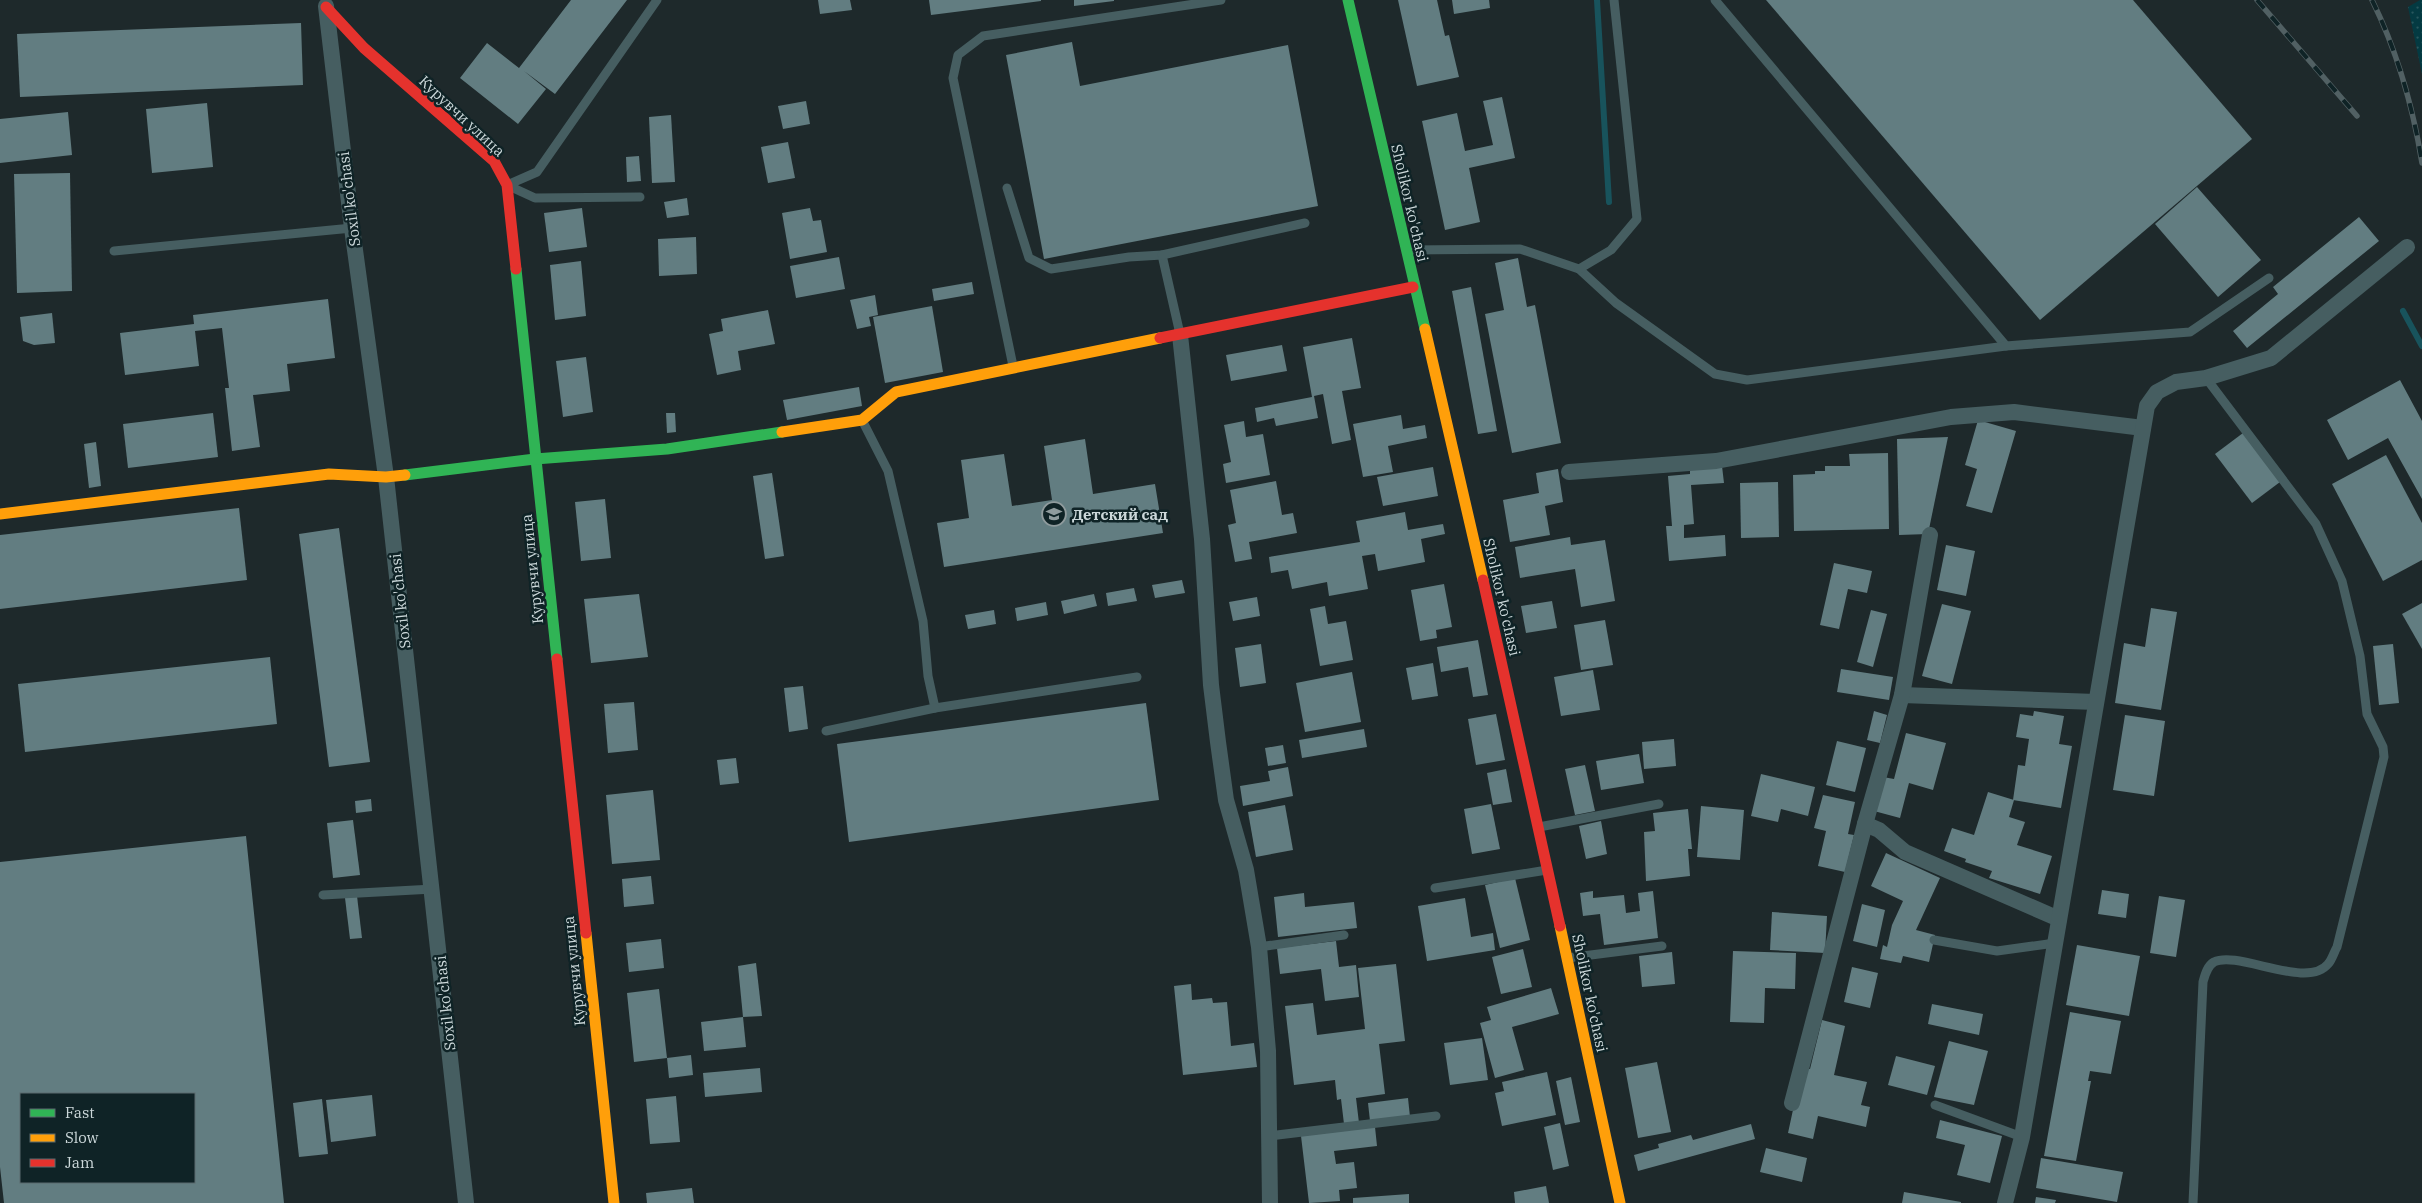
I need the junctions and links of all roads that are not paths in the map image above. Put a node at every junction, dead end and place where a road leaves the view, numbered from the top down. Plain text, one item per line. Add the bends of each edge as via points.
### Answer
1 (657, 0) edge
2 (1221, 0) edge
3 (1348, 0) edge
4 (1614, 0) edge
5 (1715, 0) edge
6 (325, 4) edge
7 (507, 185) junction
8 (1007, 188) dead end
9 (640, 197) dead end
10 (1305, 223) dead end
11 (352, 228) junction
12 (2407, 247) dead end
13 (1405, 250) junction
14 (114, 251) dead end
15 (1162, 255) junction
16 (1579, 269) junction
17 (2269, 278) dead end
18 (1413, 287) junction
19 (1180, 335) junction
20 (2006, 346) junction
21 (1014, 369) junction
22 (2206, 378) junction
23 (862, 420) junction
24 (2143, 428) junction
25 (535, 459) junction
26 (1569, 472) dead end
27 (386, 478) junction
28 (0, 514) edge
29 (1930, 535) dead end
30 (1137, 677) dead end
31 (1902, 694) junction
32 (2096, 702) junction
33 (934, 708) junction
34 (826, 731) dead end
35 (1659, 804) dead end
36 (1865, 824) junction
37 (1538, 827) junction
38 (1548, 870) junction
39 (1435, 888) dead end
40 (433, 889) junction
41 (323, 895) dead end
42 (2059, 919) junction
43 (1344, 935) dead end
44 (1934, 940) dead end
45 (2055, 942) junction
46 (1662, 946) dead end
47 (1259, 947) junction
48 (1567, 958) junction
49 (1792, 1103) dead end
50 (1935, 1105) dead end
51 (1436, 1116) dead end
52 (1269, 1136) junction
53 (2022, 1137) junction
54 (466, 1203) edge
55 (614, 1203) edge
56 (1270, 1203) edge
57 (1620, 1203) edge
58 (2005, 1203) edge
59 (2193, 1203) edge

1 - 7 lane via 537,172
2 - 21 lane via 983,36 958,55 953,78
3 - 13 street, Sholikor ko'chasi
4 - 16 lane via 1637,219 1611,250
5 - 20 lane
6 - 7 street, Курувчи улица via 364,48 494,162
6 - 11 street, Soxil ko'chasi
7 - 9 lane via 535,198
7 - 25 street, Курувчи улица
8 - 15 lane via 1030,258 1051,269
10 - 15 lane
11 - 14 lane
11 - 27 street, Soxil ko'chasi
12 - 22 street via 2271,358
13 - 16 lane via 1520,249
13 - 18 street, Sholikor ko'chasi
15 - 19 lane
16 - 20 lane via 1616,303 1715,374 1747,380
17 - 20 lane via 2190,332
18 - 19 street
18 - 37 street, Sholikor ko'chasi
19 - 21 street
19 - 47 street via 1202,539 1218,742 1226,800 1246,870
21 - 23 street via 896,392
22 - 24 street via 2176,382 2157,392 2147,406
22 - 59 lane via 2316,524 2342,580 2360,656 2367,714 2383,747 2384,757 2336,947 2328,965 2316,972 2301,973 2227,960 2214,962 2206,970
23 - 25 street via 667,449
23 - 33 lane via 888,472 923,621
24 - 26 street via 2014,412 1951,417 1716,461
24 - 32 street
25 - 27 street
25 - 55 street, Курувчи улица
27 - 28 street via 329,474
27 - 40 street, Soxil ko'chasi
29 - 31 street
30 - 33 lane
31 - 32 street
31 - 36 street
32 - 42 street
33 - 34 lane
35 - 37 lane
36 - 42 street via 1879,830 1905,852
36 - 49 street
37 - 38 street, Sholikor ko'chasi
38 - 39 lane
38 - 48 street, Sholikor ko'chasi
40 - 41 lane
40 - 54 street, Soxil ko'chasi
42 - 45 street
43 - 47 lane
44 - 45 lane via 1997,951
45 - 53 street
46 - 48 lane
47 - 52 street via 1268,1050
48 - 57 street, Sholikor ko'chasi
50 - 53 lane
51 - 52 lane
52 - 56 street
53 - 58 street

